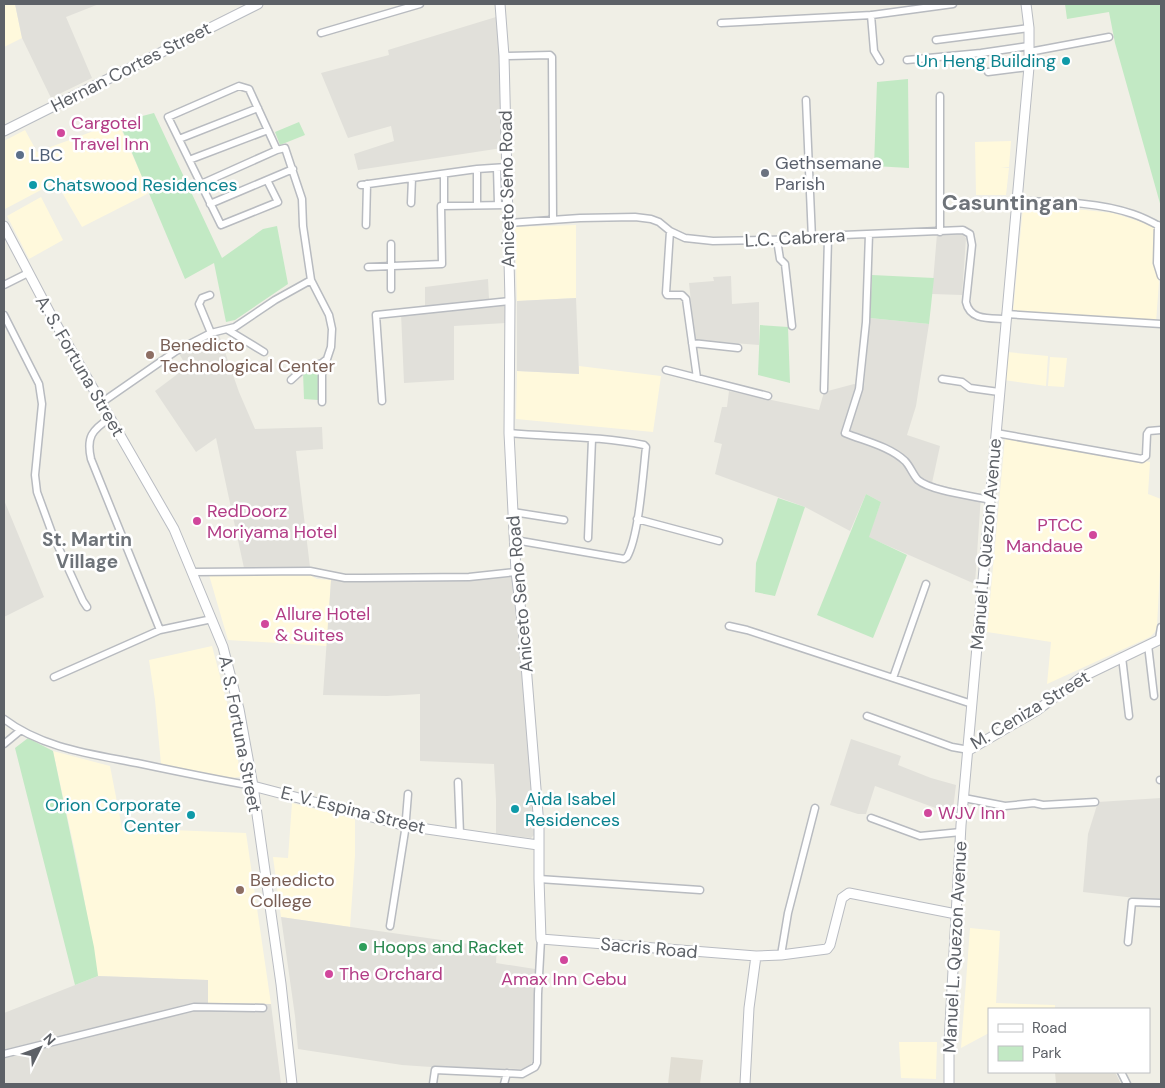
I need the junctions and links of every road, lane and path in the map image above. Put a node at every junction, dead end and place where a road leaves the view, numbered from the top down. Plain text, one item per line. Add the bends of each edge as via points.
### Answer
1 (258, 4) edge
2 (420, 4) edge
3 (500, 4) edge
4 (953, 4) edge
5 (1026, 4) edge
6 (871, 15) junction
7 (721, 23) dead end
8 (1028, 28) junction
9 (321, 33) dead end
10 (1109, 38) dead end
11 (936, 40) dead end
12 (1029, 49) junction
13 (504, 56) junction
14 (880, 60) dead end
15 (907, 60) dead end
16 (1029, 67) junction
17 (988, 72) dead end
18 (940, 96) dead end
19 (806, 100) dead end
20 (258, 108) junction
21 (268, 130) junction
22 (4, 131) edge
23 (179, 139) junction
24 (277, 150) junction
25 (189, 160) junction
26 (502, 168) junction
27 (292, 169) junction
28 (477, 169) junction
29 (444, 174) junction
30 (412, 178) junction
31 (267, 180) junction
32 (200, 184) junction
33 (1016, 201) junction
34 (411, 203) dead end
35 (210, 204) junction
36 (444, 204) dead end
37 (477, 204) dead end
38 (498, 204) dead end
39 (508, 205) junction
40 (553, 219) junction
41 (508, 223) junction
42 (366, 225) dead end
43 (4, 226) edge
44 (1160, 226) edge
45 (670, 231) junction
46 (940, 232) junction
47 (869, 234) junction
48 (828, 238) junction
49 (812, 239) junction
50 (777, 240) junction
51 (391, 244) dead end
52 (391, 265) junction
53 (368, 267) dead end
54 (28, 273) junction
55 (1161, 276) edge
56 (312, 280) junction
57 (4, 285) edge
58 (391, 289) dead end
59 (210, 296) dead end
60 (510, 301) junction
61 (4, 315) edge
62 (1006, 316) junction
63 (1161, 318) edge
64 (1161, 324) edge
65 (792, 326) dead end
66 (228, 330) junction
67 (210, 333) junction
68 (692, 343) junction
69 (738, 348) dead end
70 (264, 352) dead end
71 (322, 363) junction
72 (666, 370) dead end
73 (697, 378) junction
74 (942, 379) dead end
75 (291, 380) dead end
76 (824, 390) dead end
77 (999, 392) junction
78 (768, 396) dead end
79 (382, 401) dead end
80 (322, 402) dead end
81 (101, 403) junction
82 (110, 418) junction
83 (1161, 430) edge
84 (509, 433) junction
85 (996, 433) junction
86 (592, 439) junction
87 (990, 500) junction
88 (513, 512) junction
89 (637, 519) junction
90 (564, 520) dead end
91 (588, 538) dead end
92 (515, 540) junction
93 (719, 541) dead end
94 (193, 572) junction
95 (516, 572) junction
96 (926, 584) dead end
97 (87, 607) dead end
98 (212, 620) junction
99 (729, 626) dead end
100 (1161, 627) edge
101 (160, 630) junction
102 (1160, 639) edge
103 (1148, 645) junction
104 (1122, 657) junction
105 (54, 676) dead end
106 (893, 678) junction
107 (1154, 696) dead end
108 (972, 704) junction
109 (867, 716) dead end
110 (1129, 716) dead end
111 (4, 719) edge
112 (20, 730) junction
113 (4, 744) edge
114 (968, 750) junction
115 (458, 782) dead end
116 (253, 786) junction
117 (408, 794) dead end
118 (964, 798) junction
119 (1095, 802) dead end
120 (815, 808) dead end
121 (871, 818) dead end
122 (406, 826) junction
123 (961, 832) junction
124 (460, 834) junction
125 (538, 845) junction
126 (539, 879) junction
127 (700, 890) dead end
128 (1161, 903) edge
129 (956, 914) junction
130 (390, 926) dead end
131 (542, 939) junction
132 (1128, 942) dead end
133 (781, 955) junction
134 (756, 956) junction
135 (263, 1008) dead end
136 (4, 1054) edge
137 (507, 1073) junction
138 (292, 1084) edge
139 (433, 1084) edge
140 (504, 1084) edge
141 (745, 1084) edge
142 (948, 1084) edge

1 - 22 main road, Hernan Cortes Street
2 - 9 street
3 - 13 main road, Aniceto Seno Road
4 - 6 street
5 - 8 main road, Manuel L. Quezon Avenue
6 - 7 street
6 - 14 street via 874,51
8 - 11 street
8 - 12 main road, Manuel L. Quezon Avenue
10 - 12 street
12 - 15 street
12 - 16 main road, Manuel L. Quezon Avenue
13 - 26 main road, Aniceto Seno Road
13 - 40 street via 552,56
16 - 17 street
16 - 33 main road, Manuel L. Quezon Avenue
18 - 46 street
19 - 49 street
20 - 21 street
20 - 23 street
20 - 23 street via 250,89 239,86 168,117
21 - 24 street
21 - 25 street
23 - 25 street
24 - 27 street via 286,148
24 - 32 street
25 - 32 street
26 - 28 street
26 - 38 street
26 - 39 main road, Aniceto Seno Road
27 - 31 street
27 - 56 street via 302,199
28 - 29 street
28 - 37 street
29 - 30 street
29 - 36 street
30 - 34 street
30 - 42 street via 364,185
31 - 35 street
31 - 35 street via 278,202 221,225
32 - 35 street
33 - 44 street via 1103,206 1135,214
33 - 62 main road, Manuel L. Quezon Avenue
39 - 41 main road, Aniceto Seno Road
39 - 52 street via 441,206 442,264
40 - 41 street, L.C. Cabrera
40 - 45 street, L.C. Cabrera via 634,217 659,222
41 - 60 main road, Aniceto Seno Road
43 - 54 main road, A. S. Fortuna Street
44 - 55 street via 1156,263
45 - 50 street, L.C. Cabrera via 685,238 712,241
45 - 68 street via 666,293 682,295 686,299
46 - 47 street, L.C. Cabrera
46 - 62 street, L.C. Cabrera via 963,230 970,234 972,245 966,302 970,312 982,318
47 - 48 street, L.C. Cabrera
47 - 87 street via 860,389 845,433 896,454 918,480 932,487
48 - 49 street, L.C. Cabrera
48 - 76 street
49 - 50 street, L.C. Cabrera
50 - 65 street via 780,259 785,264
51 - 52 street
52 - 53 street
52 - 58 street
54 - 57 street
54 - 81 main road, A. S. Fortuna Street
56 - 66 street
56 - 71 street via 332,328 331,347
59 - 67 street via 202,298 199,304
60 - 79 street via 376,315
60 - 84 main road, Aniceto Seno Road
61 - 97 street via 39,384 42,404 36,492
62 - 64 street
62 - 77 main road, Manuel L. Quezon Avenue
63 - 64 street
66 - 67 street
66 - 70 street
67 - 81 street via 176,351
68 - 69 street
68 - 73 street
71 - 75 street via 302,370
71 - 80 street
72 - 73 street
73 - 78 street
74 - 77 street via 962,382 970,388
77 - 85 main road, Manuel L. Quezon Avenue
81 - 82 main road, A. S. Fortuna Street
82 - 94 main road, A. S. Fortuna Street via 174,529
82 - 101 street via 92,434 89,443 91,459
83 - 85 street via 1147,434 1146,456 1142,459
84 - 86 street
84 - 88 main road, Aniceto Seno Road
85 - 87 main road, Manuel L. Quezon Avenue
86 - 89 street via 617,440 646,447
86 - 91 street
87 - 108 main road, Manuel L. Quezon Avenue
88 - 90 street
88 - 92 main road, Aniceto Seno Road
89 - 92 street via 629,555 624,559
89 - 93 street
92 - 95 main road, Aniceto Seno Road
94 - 95 street via 310,571 345,578 469,578
94 - 98 main road, A. S. Fortuna Street
95 - 125 main road, Aniceto Seno Road via 533,743
96 - 106 street
98 - 101 street
98 - 116 main road, A. S. Fortuna Street via 234,685
99 - 106 street
100 - 102 street
101 - 105 street
102 - 103 main road, M. Ceniza Street
103 - 104 main road, M. Ceniza Street
103 - 107 street
104 - 110 street
104 - 114 main road, M. Ceniza Street via 1082,677 1036,710
106 - 108 street
108 - 114 main road, Manuel L. Quezon Avenue
109 - 114 street, M. Ceniza Street
111 - 112 street
112 - 113 street
112 - 116 street, E. V. Espina Street via 62,748
114 - 118 main road, Manuel L. Quezon Avenue
115 - 124 street
116 - 122 main road, E. V. Espina Street
116 - 138 main road, A. S. Fortuna Street
117 - 122 street
118 - 119 street via 1005,806
118 - 123 main road, Manuel L. Quezon Avenue
120 - 133 street via 788,913
121 - 123 street via 920,836
122 - 124 main road, E. V. Espina Street
122 - 130 street
123 - 129 main road, Manuel L. Quezon Avenue
124 - 125 main road, E. V. Espina Street
125 - 126 main road, Aniceto Seno Road
126 - 127 street
126 - 131 main road, Aniceto Seno Road
128 - 132 street via 1132,902
129 - 133 main road, Sacris Road via 849,893 842,898 827,949
129 - 142 main road, Manuel L. Quezon Avenue
131 - 134 main road, Sacris Road
131 - 137 street, Aniceto Seno Road via 537,1063 522,1074
133 - 134 main road, Sacris Road
134 - 141 main road via 749,1008
135 - 136 street via 194,1007
137 - 139 street, Aniceto Seno Road via 435,1070
137 - 140 street

